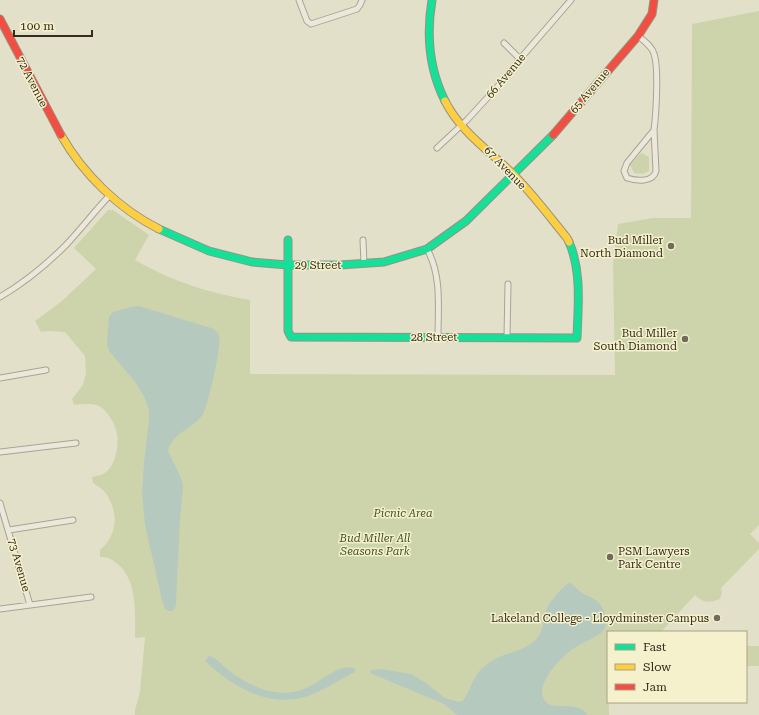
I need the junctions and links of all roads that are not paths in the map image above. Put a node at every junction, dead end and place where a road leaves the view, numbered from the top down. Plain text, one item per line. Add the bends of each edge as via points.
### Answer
1 (299, 0) edge
2 (362, 0) edge
3 (432, 0) edge
4 (571, 0) edge
5 (654, 0) edge
6 (0, 19) edge
7 (638, 36) junction
8 (504, 43) dead end
9 (520, 59) junction
10 (462, 125) junction
11 (654, 130) junction
12 (66, 144) joint
13 (437, 148) dead end
14 (514, 175) junction
15 (109, 196) junction
16 (288, 240) dead end
17 (363, 240) dead end
18 (427, 249) junction
19 (364, 264) junction
20 (288, 265) junction
21 (508, 284) dead end
22 (0, 297) edge
23 (438, 337) junction
24 (507, 338) junction
25 (577, 338) joint
26 (46, 370) dead end
27 (0, 378) edge
28 (76, 443) dead end
29 (0, 452) edge
30 (0, 503) edge
31 (73, 520) dead end
32 (9, 530) junction
33 (91, 597) dead end
34 (30, 605) junction
35 (0, 610) edge

1 - 2 street via 306,21 311,24 357,9
3 - 10 street, 67 Avenue via 428,15 429,57 445,102
4 - 9 street, 66 Avenue
5 - 7 street, 65 Avenue via 652,14
6 - 12 street, 72 Avenue
7 - 11 street via 647,43 656,61
7 - 14 street, 65 Avenue via 550,139
8 - 9 street
9 - 10 street, 66 Avenue
10 - 13 street, 66 Avenue
10 - 14 street, 67 Avenue
11 - 11 street via 627,162 624,171 627,178 647,180 655,175
12 - 15 street, 29 Street
14 - 18 street, 29 Street via 466,221
14 - 25 street, 67 Avenue via 567,238 575,256 578,273
15 - 20 street, 29 Street via 151,225 194,246 245,260
15 - 22 street via 43,267
16 - 20 street
17 - 19 street
18 - 19 street, 29 Street via 384,262
18 - 23 street via 438,276
19 - 20 street, 29 Street
20 - 23 street, 28 Street via 288,331 291,337
21 - 24 street
23 - 24 street, 28 Street
24 - 25 street, 28 Street
26 - 27 street
28 - 29 street
30 - 32 street, 73 Avenue
31 - 32 street
32 - 34 street, 73 Avenue
33 - 34 street
34 - 35 street

